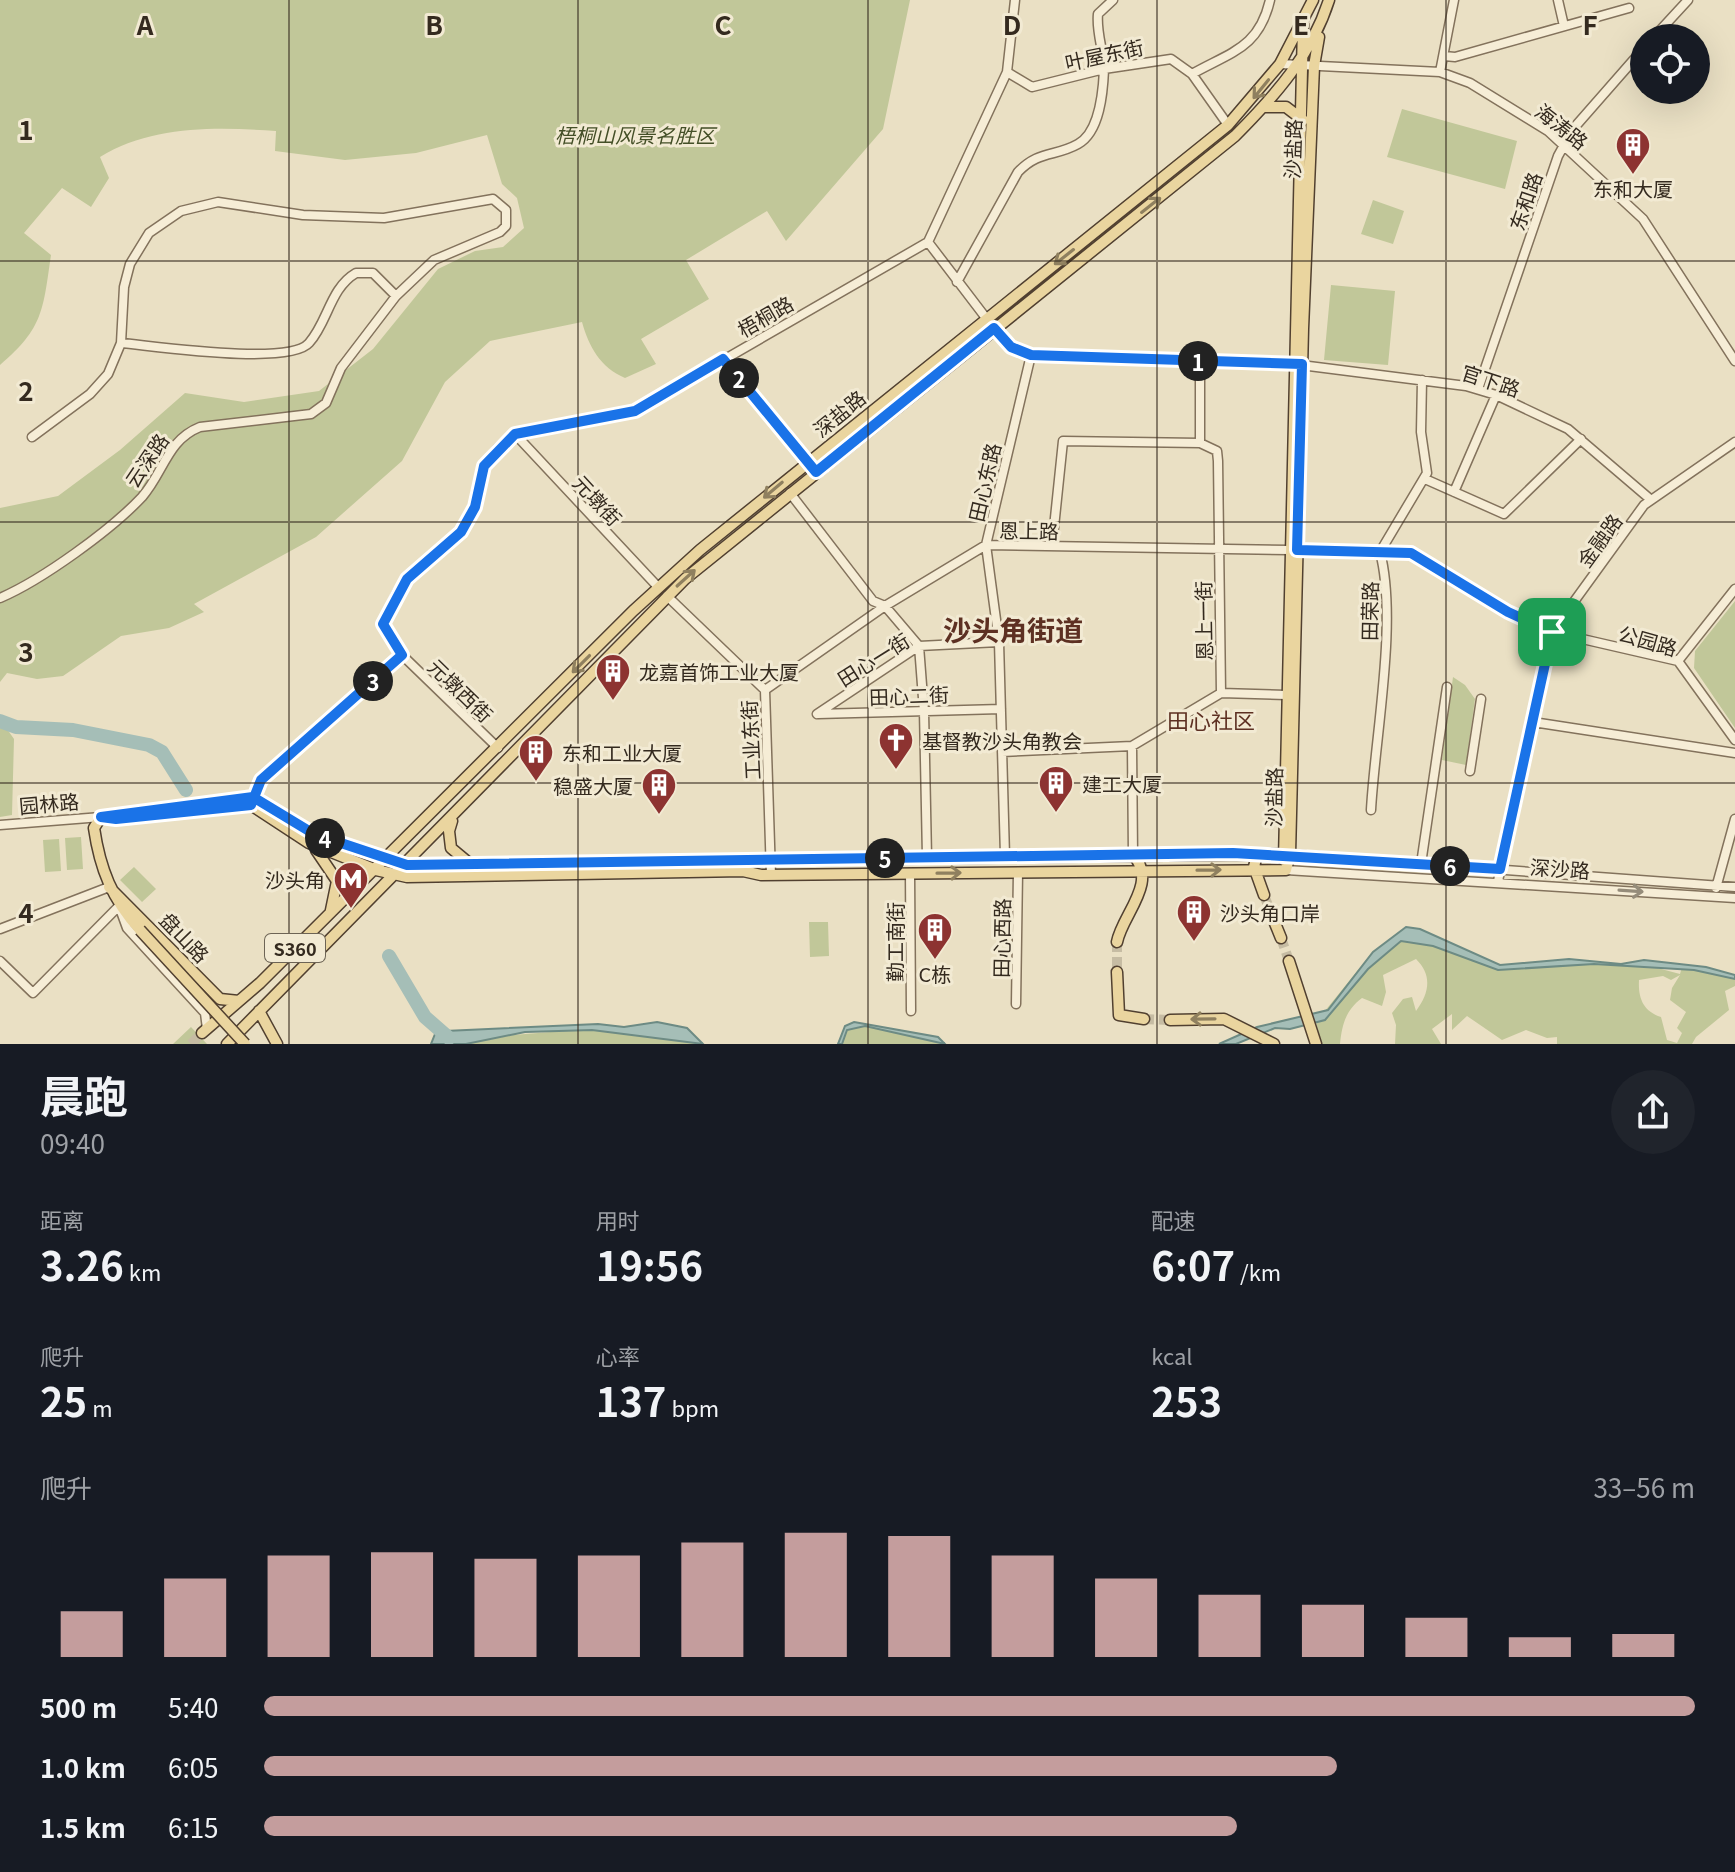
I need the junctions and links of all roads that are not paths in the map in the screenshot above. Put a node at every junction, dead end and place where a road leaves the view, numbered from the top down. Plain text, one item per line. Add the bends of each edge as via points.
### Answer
1 (1015, 0) edge
2 (1113, 0) edge
3 (1270, 0) edge
4 (1313, 0) edge
5 (1329, 0) edge
6 (1454, 0) edge
7 (1558, 0) edge
8 (1688, 0) edge
9 (1629, 8) dead end
10 (1303, 24) junction
11 (1666, 24) edge
12 (1564, 26) junction
13 (1444, 56) junction
14 (1305, 63) junction
15 (1280, 64) junction
16 (1630, 64) edge
17 (1104, 69) junction
18 (1007, 72) junction
19 (1440, 72) junction
20 (1192, 74) junction
21 (1257, 114) junction
22 (1303, 120) junction
23 (1228, 125) junction
24 (1563, 145) junction
25 (928, 242) junction
26 (957, 282) junction
27 (396, 296) junction
28 (986, 318) junction
29 (994, 328) junction
30 (121, 343) junction
31 (1031, 355) junction
32 (723, 359) junction
33 (1200, 361) junction
34 (1735, 361) edge
35 (1298, 364) junction
36 (1422, 380) junction
37 (1478, 389) junction
38 (1496, 395) junction
39 (515, 434) junction
40 (32, 437) dead end
41 (1581, 439) junction
42 (1735, 442) edge
43 (1200, 443) junction
44 (807, 461) junction
45 (816, 472) junction
46 (1425, 479) junction
47 (1454, 492) junction
48 (790, 493) junction
49 (1650, 499) junction
50 (1053, 537) dead end
51 (986, 545) junction
52 (1218, 549) junction
53 (1293, 550) junction
54 (1380, 552) junction
55 (658, 587) junction
56 (1735, 589) edge
57 (667, 596) junction
58 (0, 598) edge
59 (885, 606) junction
60 (1552, 632) junction
61 (999, 642) junction
62 (919, 646) junction
63 (402, 655) junction
64 (1678, 661) junction
65 (1447, 687) dead end
66 (765, 690) junction
67 (1221, 693) junction
68 (1286, 695) junction
69 (1481, 699) dead end
70 (1001, 709) junction
71 (924, 711) junction
72 (817, 714) joint
73 (1533, 722) junction
74 (1735, 740) edge
75 (1132, 746) junction
76 (498, 748) junction
77 (1002, 752) junction
78 (1735, 753) edge
79 (1470, 771) dead end
80 (252, 801) junction
81 (1371, 810) dead end
82 (456, 815) junction
83 (101, 817) junction
84 (1735, 819) edge
85 (0, 825) edge
86 (309, 843) junction
87 (1257, 854) junction
88 (1286, 854) junction
89 (1133, 855) junction
90 (1005, 856) junction
91 (927, 857) junction
92 (771, 859) junction
93 (385, 860) junction
94 (471, 864) junction
95 (1421, 864) junction
96 (407, 865) junction
97 (1255, 869) junction
98 (1500, 869) junction
99 (376, 870) junction
100 (1286, 870) junction
101 (1140, 871) junction
102 (1018, 872) junction
103 (910, 873) junction
104 (771, 875) junction
105 (396, 876) junction
106 (1498, 881) junction
107 (1717, 886) junction
108 (109, 887) junction
109 (1735, 887) edge
110 (1264, 895) tunnel mouth
111 (1714, 897) junction
112 (1735, 898) edge
113 (119, 906) junction
114 (1272, 916) tunnel mouth
115 (325, 919) junction
116 (0, 929) edge
117 (1281, 938) tunnel mouth
118 (1117, 942) tunnel mouth
119 (0, 961) edge
120 (1289, 961) tunnel mouth
121 (1117, 972) tunnel mouth
122 (240, 1001) junction
123 (1016, 1004) dead end
124 (259, 1011) junction
125 (911, 1011) dead end
126 (1144, 1019) tunnel mouth
127 (1170, 1020) tunnel mouth
128 (204, 1031) joint
129 (1315, 1040) edge
130 (275, 1043) edge
131 (227, 1044) edge
132 (245, 1044) edge
133 (1274, 1044) edge

1 - 18 street
2 - 17 street via 1098,14
3 - 20 street via 1260,32
4 - 10 main road, 深盐路 / S360
5 - 14 main road, 沙盐路
6 - 13 street
7 - 12 street
8 - 11 street
9 - 12 street
10 - 14 main road, 沙盐路
10 - 15 main road, 深盐路 / S360
12 - 13 street
13 - 19 street
14 - 15 street, 海涛路
14 - 19 street, 海涛路
14 - 21 main road, 深盐路 / S360
14 - 22 main road, 沙盐路
14 - 35 main road, 沙盐路
15 -> 23 main road, 深盐路 / S360
16 - 24 street, 东和路
17 - 18 street, 叶屋东街 via 1032,87
17 - 20 street, 叶屋东街 via 1164,58
17 - 26 street via 1092,131 1076,145 1043,153 1018,172
18 - 25 street
19 - 24 street, 海涛路 via 1485,92
20 - 23 street
21 - 22 main road via 1264,107 1279,106
29 -> 21 main road, 深盐路 / S360 via 1200,167
22 - 35 main road, 沙盐路
23 -> 28 main road, 深盐路 / S360
24 - 34 street, 海涛路 via 1643,219
24 - 37 street, 东和路
25 - 26 street
25 - 32 street, 梧桐路
26 - 28 street
27 - 30 street via 373,273 356,273 340,286 307,346 288,354
27 - 30 street, 云深路 via 434,260 500,232 508,218 500,202 384,218 303,215 218,202 181,211 149,233 130,264
27 - 58 street, 云深路 via 341,368 319,410 184,433 138,501 64,561
28 - 44 main road, 深盐路 / S360
29 - 31 street via 1011,347
29 - 45 main road, 深盐路 / S360
30 - 40 street via 100,384
31 - 33 street, 官下路
31 - 51 street, 田心东路
32 - 39 street, 梧桐路 via 635,411
32 - 44 street
33 - 35 street, 官下路
33 - 43 street
35 - 36 street, 官下路
35 - 53 main road, 沙盐路
36 - 37 street, 官下路
36 - 46 street
37 - 38 street, 官下路
38 - 41 street, 官下路
38 - 47 street
39 - 55 street, 元墩街
39 - 63 street via 484,466 475,507 461,532 398,590 383,624
41 - 47 street via 1504,514
41 - 49 street, 官下路
42 - 49 street, 金融路
43 - 50 street via 1063,441
43 - 52 street, 恩上一街 via 1217,451
44 - 45 main road
44 -> 55 main road, 深盐路 / S360
45 - 48 main road, 深盐路 / S360
46 - 47 street
46 - 54 street, 田荣路
57 -> 48 main road, 深盐路 / S360
48 - 59 street via 873,601
49 - 60 street, 金融路
51 - 52 street, 恩上路
51 - 59 street, 恩上路
51 - 61 street, 田心东路
52 - 53 street, 恩上路
52 - 67 street, 恩上一街
53 - 54 street, 公园路
53 - 68 main road, 沙盐路
53 - 88 main road, 沙盐路
54 - 60 street, 公园路 via 1411,553 1508,612
54 - 81 street, 田荣路 via 1387,577 1386,632
55 -> 76 main road, 深盐路 / S360
56 - 64 street
57 - 66 street, 工业东街
57 - 82 main road, 深盐路 / S360
59 - 62 street
59 - 66 street, 恩上路
60 - 64 street, 公园路
60 - 73 street, 金融路
61 - 62 street, 田心一街
61 - 70 street, 田心东路
62 - 71 street
62 - 72 street, 田心一街
63 - 76 street, 元墩西街
63 - 80 street via 261,780
64 - 74 street, 公园路
65 - 95 street
66 - 92 street, 工业东街
67 - 68 street
67 - 75 street
68 - 88 main road, 沙盐路
69 - 79 street
70 - 71 street, 田心二街
70 - 77 street, 田心东路
71 - 72 street, 田心二街
71 - 91 street
73 - 78 street
73 - 98 street, 金融路
75 - 77 street
75 - 89 street
76 - 93 main road, 深盐路 / S360
77 - 90 street, 田心东路
80 - 83 main road, 园林路
80 - 86 main road
80 - 93 main road via 314,834
82 - 94 main road via 449,831 451,848
82 - 96 main road, 深盐路 / S360
83 - 85 street, 园林路
83 - 108 main road, 盘山路 via 94,828
84 - 107 street
86 - 99 main road
86 - 115 main road via 337,881 336,900
87 - 88 main road, 深沙路
87 - 89 main road, 深沙路
87 - 97 main road
88 - 95 street, 深沙路
88 - 100 main road, 沙盐路
89 - 90 main road, 深沙路
89 - 101 main road
90 - 91 main road, 深沙路
91 - 92 main road, 深沙路
92 - 94 main road, 深沙路
92 - 104 street, 工业东街
93 - 96 main road, 深沙路
93 - 99 main road, S360
94 - 96 main road, 深沙路
95 - 98 street, 深沙路
96 - 105 main road, S360
97 - 100 main road, 深沙路
101 -> 97 main road, 深沙路
97 - 110 main road
98 - 106 street, 金融路
98 - 107 street, 深沙路
99 - 105 main road, 深沙路
99 - 115 main road, S360
100 - 106 street, 深沙路
101 - 102 main road, 深沙路
101 - 118 main road via 1138,900
103 -> 102 main road, 深沙路
102 - 123 street, 田心西路
103 - 104 main road, 深沙路
103 - 125 street, 勤工南街
104 - 105 main road, 深沙路 via 743,871
105 - 124 main road, S360
106 -> 111 street, 深沙路
107 - 109 street, 深沙路
107 - 111 street
108 - 113 main road, 盘山路
108 - 116 street
108 - 122 main road, 盘山路 via 220,999
111 - 112 street, 深沙路
113 - 119 street via 33,993
113 - 128 street via 127,928 205,1013
113 - 132 main road, 盘山路, bridge
114 - 117 main road
115 - 122 main road, S360
120 - 129 main road
121 - 126 main road via 1119,1015
122 - 128 main road, S360
124 - 130 main road
124 - 131 main road, S360
133 -> 127 main road via 1235,1023

